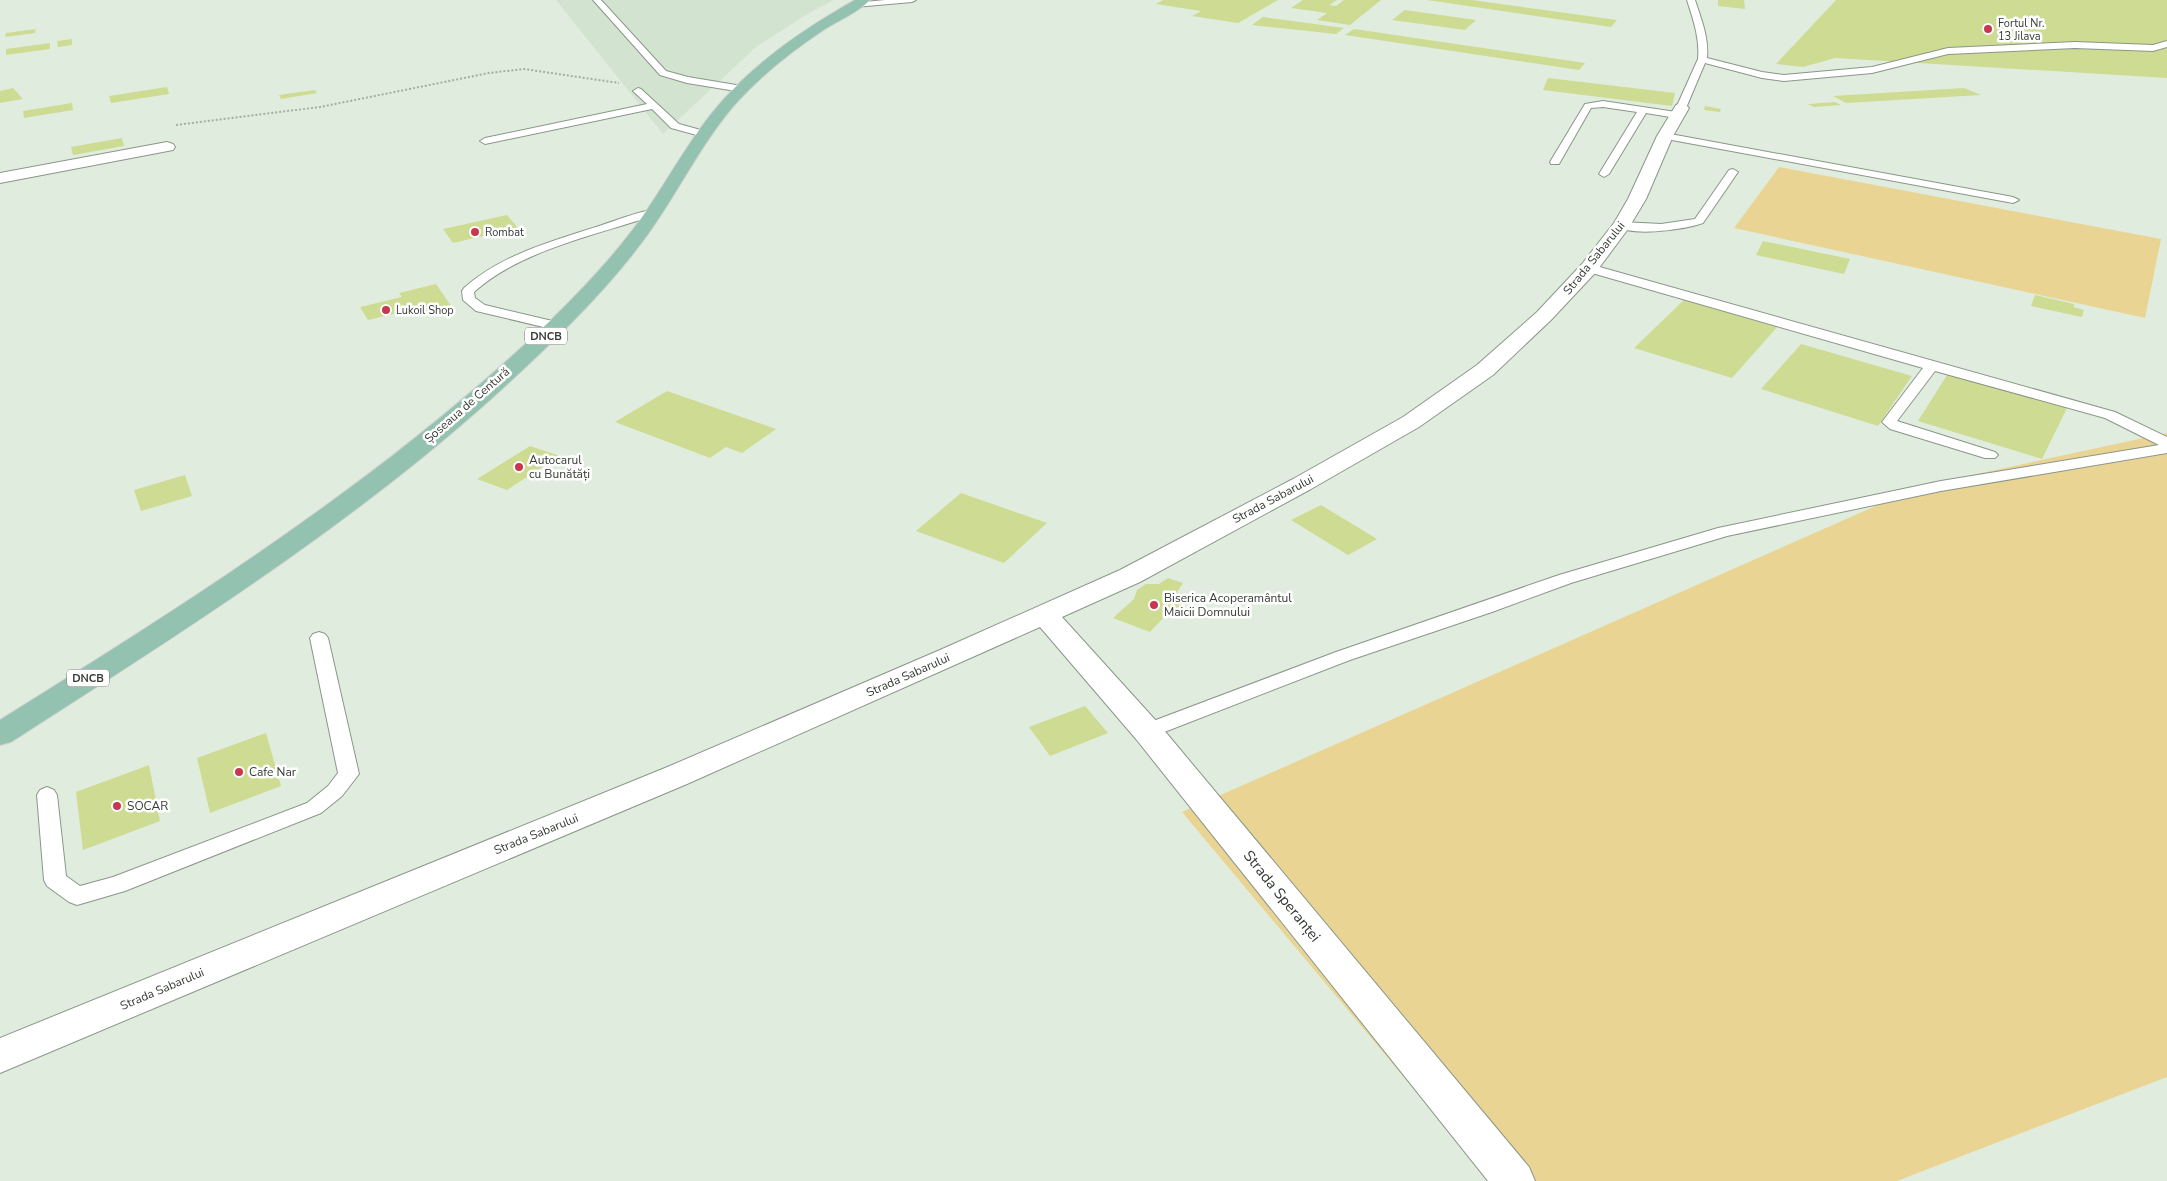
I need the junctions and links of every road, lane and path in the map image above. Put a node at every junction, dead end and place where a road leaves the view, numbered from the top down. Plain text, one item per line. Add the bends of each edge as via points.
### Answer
1 (597, 0) edge
2 (912, 0) edge
3 (1691, 0) edge
4 (859, 2) edge
5 (2167, 44) edge
6 (1702, 60) junction
7 (742, 89) junction
8 (638, 91) joint
9 (653, 106) junction
10 (1643, 110) junction
11 (1674, 120) junction
12 (174, 125) dead end
13 (704, 134) junction
14 (485, 141) dead end
15 (167, 147) dead end
16 (1555, 162) dead end
17 (1733, 172) dead end
18 (1604, 174) dead end
19 (0, 178) edge
20 (2013, 200) dead end
21 (654, 212) junction
22 (1622, 225) junction
23 (1589, 268) junction
24 (556, 326) junction
25 (1932, 366) junction
26 (2167, 443) edge
27 (2167, 448) edge
28 (1990, 456) dead end
29 (1045, 615) junction
30 (319, 638) dead end
31 (1148, 732) junction
32 (0, 734) edge
33 (47, 795) dead end
34 (0, 1056) edge
35 (1514, 1181) edge

1 - 7 lane via 663,73
2 - 4 lane
3 - 6 lane via 1699,22 1704,51
4 - 7 main road, Șoseaua de Centură / DNCB via 790,47
5 - 6 lane via 2153,48 2074,45 1948,51 1872,70 1784,78
6 - 11 lane
7 - 13 main road, Șoseaua de Centură / DNCB
8 - 9 lane
8 - 12 path via 619,83 524,70 490,73 320,107
9 - 13 lane via 675,126
9 - 14 lane
10 - 11 lane
10 - 16 lane via 1604,104 1588,106
10 - 18 lane
11 - 20 lane
11 - 22 street, Strada Sabarului
13 - 21 main road, Șoseaua de Centură / DNCB
15 - 19 street
17 - 22 lane via 1699,221 1647,229
21 - 24 main road, Șoseaua de Centură / DNCB via 616,261
21 - 24 lane via 540,251 498,269 476,282 468,291 469,300 481,308
22 - 23 street, Strada Sabarului
23 - 25 lane
23 - 29 street, Strada Sabarului via 1544,316 1485,370 1411,422 1130,576
24 - 32 main road, Șoseaua de Centură / DNCB via 486,391 353,498 240,579
25 - 26 lane via 2110,415
25 - 28 lane via 1889,422
27 - 31 lane via 1941,486 1724,532 1565,579 1343,656
29 - 31 street, Strada Speranței
29 - 34 street, Strada Sabarului via 676,776
30 - 33 lane via 349,774 314,808 118,885 77,896 55,880
31 - 35 street, Strada Speranței

